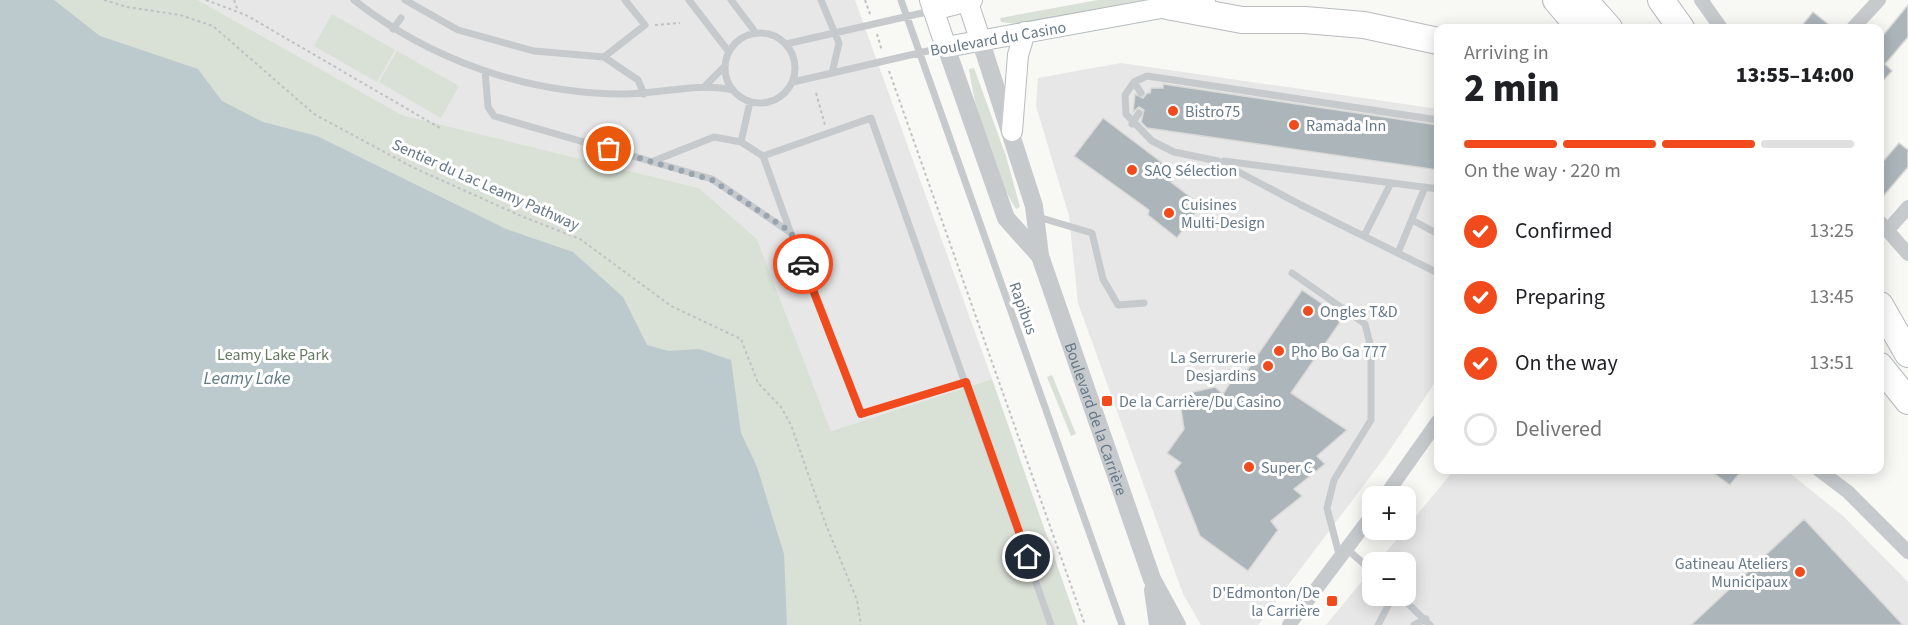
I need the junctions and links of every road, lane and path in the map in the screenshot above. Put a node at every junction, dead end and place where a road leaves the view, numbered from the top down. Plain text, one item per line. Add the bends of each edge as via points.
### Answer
1 (107, 0) edge
2 (206, 0) edge
3 (234, 0) edge
4 (354, 0) edge
5 (405, 0) edge
6 (625, 0) edge
7 (689, 0) edge
8 (731, 0) edge
9 (821, 0) edge
10 (900, 0) edge
11 (969, 0) edge
12 (1205, 0) edge
13 (1556, 0) edge
14 (1584, 0) edge
15 (1661, 0) edge
16 (1701, 0) edge
17 (1879, 0) edge
18 (865, 1) edge
19 (932, 5) edge
20 (1167, 6) junction
21 (868, 8) dead end
22 (238, 11) junction
23 (907, 17) junction
24 (401, 18) dead end
25 (680, 23) dead end
26 (1577, 24) edge
27 (1605, 24) edge
28 (1678, 24) edge
29 (1717, 24) edge
30 (1857, 24) edge
31 (666, 25) dead end
32 (393, 29) junction
33 (876, 32) dead end
34 (1025, 32) junction
35 (756, 33) junction
36 (837, 33) junction
37 (980, 39) junction
38 (1434, 40) edge
39 (786, 44) junction
40 (880, 46) dead end
41 (946, 47) junction
42 (729, 52) junction
43 (919, 53) junction
44 (604, 57) junction
45 (725, 66) junction
46 (484, 71) junction
47 (832, 73) junction
48 (891, 75) dead end
49 (793, 82) junction
50 (1134, 82) junction
51 (705, 86) junction
52 (733, 90) junction
53 (816, 93) dead end
54 (1142, 93) dead end
55 (644, 94) junction
56 (750, 102) junction
57 (1139, 113) dead end
58 (822, 116) dead end
59 (1434, 119) edge
60 (1132, 124) junction
61 (440, 128) dead end
62 (1012, 131) junction
63 (741, 142) junction
64 (763, 156) junction
65 (1218, 160) junction
66 (651, 162) junction
67 (1391, 183) junction
68 (1425, 187) junction
69 (1434, 188) edge
70 (1908, 207) edge
71 (1035, 217) junction
72 (1412, 220) junction
73 (1884, 225) edge
74 (1884, 227) edge
75 (791, 232) junction
76 (1434, 232) edge
77 (1364, 236) junction
78 (1398, 253) junction
79 (1908, 254) edge
80 (1040, 256) junction
81 (1434, 271) edge
82 (1292, 273) dead end
83 (1144, 303) dead end
84 (1884, 312) edge
85 (1884, 338) edge
86 (1908, 354) edge
87 (1908, 367) edge
88 (1884, 371) edge
89 (966, 382) junction
90 (1884, 392) edge
91 (1908, 401) edge
92 (1908, 417) edge
93 (1434, 427) edge
94 (1824, 474) edge
95 (1392, 486) edge
96 (1362, 529) edge
97 (1908, 552) edge
98 (1344, 555) junction
99 (1362, 565) edge
100 (1152, 579) junction
101 (1388, 606) edge
102 (1411, 606) edge
103 (1428, 622) edge
104 (861, 625) edge
105 (1051, 625) edge
106 (1085, 625) edge
107 (1122, 625) edge
108 (1158, 625) edge
109 (1177, 625) edge
110 (1289, 625) edge
111 (1378, 625) edge
112 (1414, 625) edge

1 - 104 path, Sentier du Lac Leamy Pathway via 213,26 314,114 412,166 521,216 580,238 671,306 741,339 758,383 781,407 791,425 857,600
2 - 22 path
3 - 22 path
4 - 32 lane
5 - 44 lane via 458,30 534,51
6 - 44 lane via 645,25
7 - 42 lane
8 - 35 lane
9 - 36 lane
10 - 23 lane, Rapibus
11 - 19 main road
11 - 37 main road, Boulevard de la Carrière
12 - 20 main road, Boulevard du Casino
13 - 26 highway
14 - 27 highway
15 - 28 highway
16 - 29 street
17 - 30 street
18 - 21 path
19 - 23 lane
19 - 41 main road, Boulevard de la Carrière
20 - 34 main road, Boulevard du Casino
20 - 38 highway via 1242,20 1364,25
22 - 61 path
23 - 36 lane
23 - 43 lane, Rapibus
24 - 32 lane
25 - 31 path
32 - 46 lane
33 - 40 path
34 - 37 main road, Boulevard du Casino
34 - 62 main road via 1018,55
35 - 39 lane via 777,37
35 - 42 lane via 740,39
36 - 39 lane
36 - 47 lane via 839,48
37 - 41 main road, Boulevard du Casino
37 - 62 street, Boulevard de la Carrière
39 - 49 lane via 795,62
41 - 43 lane, Boulevard du Casino
41 - 80 street, Boulevard de la Carrière via 1006,218
42 - 45 lane
43 - 47 lane, Boulevard du Casino
43 - 107 lane, Rapibus
44 - 55 lane via 638,80
45 - 51 lane
45 - 52 lane
46 - 55 lane via 557,89
46 - 66 lane via 488,107 494,116
47 - 49 lane, Boulevard du Casino
48 - 106 path
49 - 56 lane via 780,98
50 - 54 lane
50 - 59 lane via 1148,76
50 - 60 lane via 1125,95 1126,114
51 - 52 lane
51 - 55 lane
52 - 56 lane
53 - 58 path
56 - 63 lane
57 - 60 lane
60 - 65 lane via 1152,141 1174,152
62 - 71 street, Boulevard de la Carrière
63 - 64 lane
63 - 66 lane via 714,137
64 - 75 lane
64 - 89 lane via 872,118
65 - 67 lane
65 - 77 lane
66 - 75 lane via 712,180
67 - 68 lane
67 - 77 lane
68 - 69 lane
68 - 72 lane
70 - 73 street
71 - 80 street, Boulevard de la Carrière
71 - 83 lane via 1092,233 1103,279 1118,305
72 - 76 lane
72 - 78 lane
74 - 79 street
75 - 89 lane via 861,414
77 - 78 lane
78 - 81 lane
80 - 100 street, Boulevard de la Carrière
82 - 98 lane via 1365,324 1371,348 1371,420 1334,480 1327,508
84 - 86 highway
85 - 87 highway
88 - 91 highway
89 - 105 lane
90 - 92 highway
93 - 95 street
94 - 97 street via 1848,492
96 - 98 street
98 - 99 lane
98 - 110 street
100 - 108 street, Boulevard de la Carrière
100 - 109 street, Boulevard de la Carrière
101 - 111 lane
102 - 103 lane
103 - 112 lane

